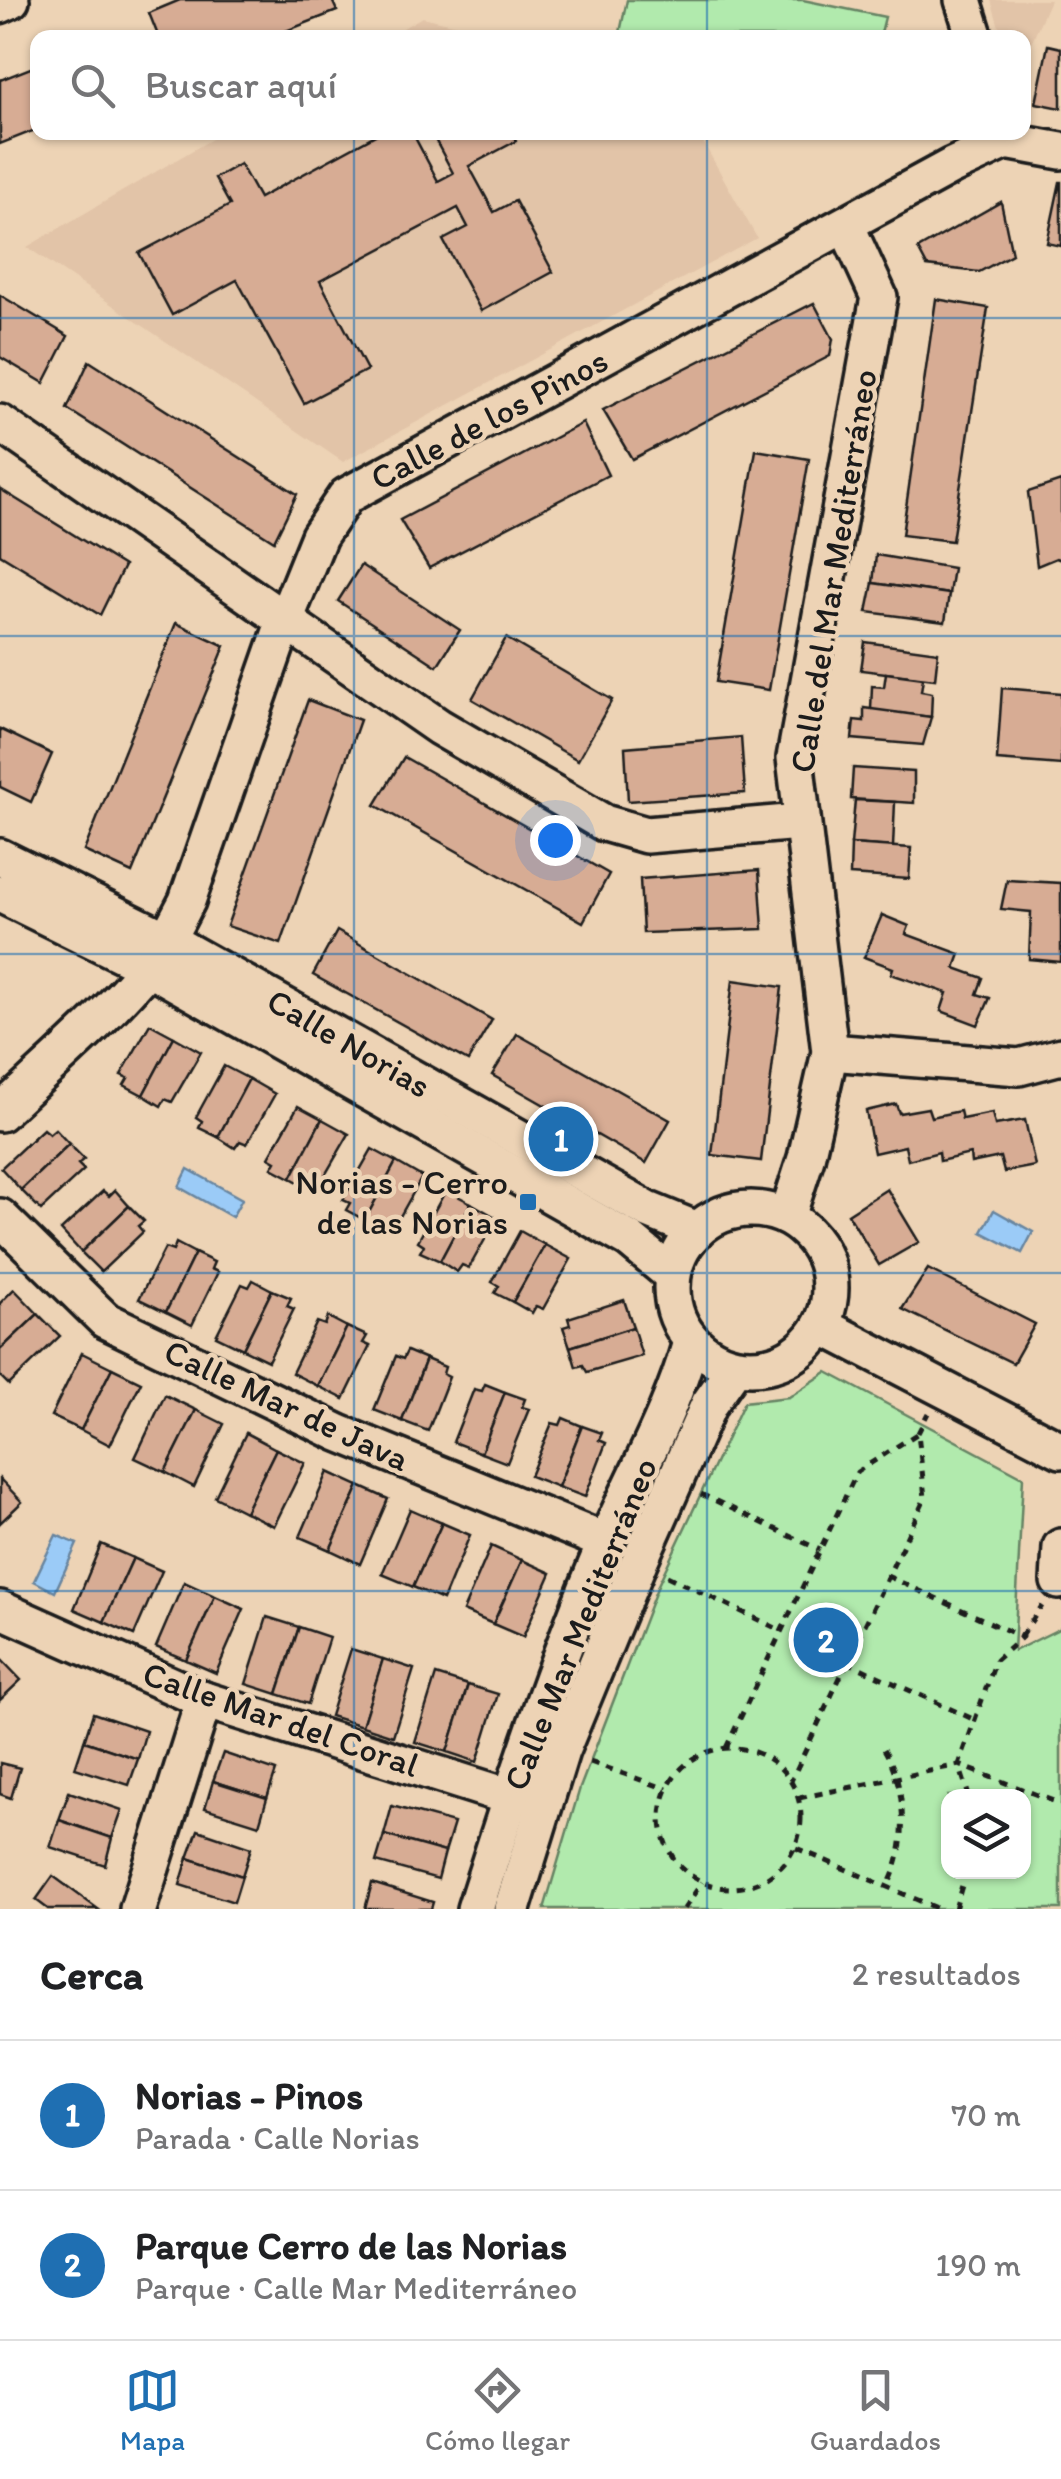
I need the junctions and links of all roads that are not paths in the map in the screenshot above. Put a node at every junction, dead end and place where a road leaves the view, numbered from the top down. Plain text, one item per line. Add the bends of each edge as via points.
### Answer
1 (11, 0) edge
2 (963, 0) edge
3 (0, 5) edge
4 (972, 30) edge
5 (998, 140) edge
6 (1019, 140) edge
7 (1061, 152) edge
8 (846, 225) junction
9 (0, 423) edge
10 (285, 620) junction
11 (800, 822) junction
12 (0, 857) edge
13 (0, 894) edge
14 (157, 953) junction
15 (830, 1052) junction
16 (1061, 1056) edge
17 (0, 1113) edge
18 (0, 1217) edge
19 (788, 1217) junction
20 (697, 1230) junction
21 (672, 1275) junction
22 (822, 1326) junction
23 (691, 1342) junction
24 (735, 1367) junction
25 (1061, 1450) edge
26 (606, 1542) junction
27 (1061, 1547) edge
28 (1061, 1580) edge
29 (0, 1609) edge
30 (204, 1700) junction
31 (510, 1797) junction
32 (138, 1909) edge
33 (475, 1909) edge
34 (512, 1909) edge

1 - 3 street
2 - 4 street
5 - 8 street, Calle de los Pinos
6 - 7 street, Calle de los Pinos
8 - 10 street, Calle de los Pinos via 346,496 319,536
8 - 11 street, Calle del Mar Mediterráneo via 878,297 795,758
9 - 10 street
10 - 11 street via 440,726 604,823 646,835
10 - 14 street, Calle de los Pinos via 187,901
11 - 15 street, Calle del Mar Mediterráneo
12 - 14 street, Calle Norias
13 - 14 street
14 - 17 street, Calle de los Pinos
14 - 20 street, Calle Norias
14 - 21 street via 630,1240
15 - 16 street via 1020,1067
15 - 19 street, Calle del Mar Mediterráneo
18 - 26 street, Calle Mar de Java via 105,1320 339,1433
19 - 20 street via 740,1210
19 - 22 street via 823,1253 830,1302
20 - 21 street via 680,1250
21 - 23 street via 678,1322
22 - 24 street via 786,1361
22 - 25 street
23 - 24 street
23 - 26 street, Calle Mar Mediterráneo via 678,1388
24 - 34 street, Calle Mar Mediterráneo via 709,1404 561,1751
26 - 31 street, Calle Mar Mediterráneo
27 - 28 street
29 - 30 street, Calle Mar del Coral
30 - 31 street, Calle Mar del Coral
30 - 32 street
31 - 33 street, Calle Mar Mediterráneo

